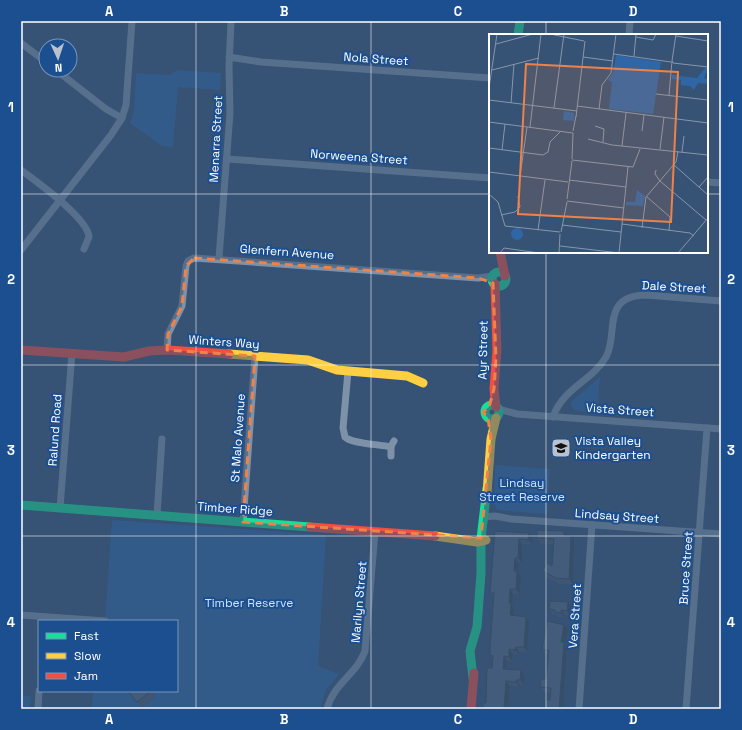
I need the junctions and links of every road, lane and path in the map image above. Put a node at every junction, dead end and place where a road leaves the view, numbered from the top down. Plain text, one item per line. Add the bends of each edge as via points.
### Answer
1 (132, 21) edge
2 (231, 21) edge
3 (520, 21) edge
4 (630, 21) edge
5 (518, 34) edge
6 (629, 34) edge
7 (21, 43) edge
8 (38, 56) edge
9 (229, 60) junction
10 (66, 78) edge
11 (489, 78) edge
12 (122, 118) junction
13 (227, 158) junction
14 (21, 170) edge
15 (489, 178) edge
16 (708, 182) edge
17 (721, 183) edge
18 (59, 200) junction
19 (84, 249) dead end
20 (21, 250) edge
21 (500, 253) edge
22 (219, 258) junction
23 (498, 279) junction
24 (721, 301) edge
25 (21, 350) edge
26 (167, 350) junction
27 (72, 354) junction
28 (255, 356) junction
29 (348, 371) junction
30 (423, 383) dead end
31 (494, 412) junction
32 (553, 417) junction
33 (707, 428) junction
34 (721, 428) edge
35 (162, 439) dead end
36 (391, 456) dead end
37 (21, 506) edge
38 (60, 508) junction
39 (157, 515) junction
40 (488, 518) junction
41 (243, 522) junction
42 (592, 525) junction
43 (375, 532) junction
44 (699, 533) junction
45 (721, 534) edge
46 (482, 540) junction
47 (21, 615) edge
48 (45, 619) edge
49 (75, 620) edge
50 (39, 692) edge
51 (38, 709) edge
52 (327, 709) edge
53 (471, 709) edge
54 (579, 709) edge
55 (686, 709) edge

1 - 12 street via 126,105
2 - 9 street, Menarra Street
3 - 5 street
4 - 6 street
7 - 8 street
9 - 11 street, Nola Street
9 - 13 street, Menarra Street via 230,112
10 - 12 street via 106,109
12 - 18 street
13 - 15 street, Norweena Street
13 - 22 street, Menarra Street
14 - 18 street
16 - 17 street
18 - 19 street via 88,230 89,240
18 - 20 street
21 - 23 street, Ayr Street
22 - 23 street, Glenfern Avenue
22 - 26 street, Glenfern Avenue via 198,257 187,263 182,306 168,334
23 - 31 street, Ayr Street
24 - 32 street, Dale Street via 646,295 626,300 614,315 609,348 604,360 568,393
25 - 27 street, Winters Way
26 - 27 street, Winters Way via 124,357
26 - 28 street, Winters Way
27 - 38 street, Ralund Road
28 - 29 street, Winters Way via 308,360 332,369
28 - 41 street, St Malo Avenue
29 - 30 street, Winters Way via 407,376
29 - 36 street via 343,428 345,437 354,442 392,444
31 - 32 street, Vista Street
31 - 40 street, Ayr Street via 484,504
32 - 33 street, Vista Street
33 - 34 street, Vista Street
33 - 44 street, Bruce Street
35 - 39 street
37 - 38 street, Timber Ridge
38 - 39 street, Timber Ridge
39 - 41 street, Timber Ridge
40 - 42 street, Lindsay Street
40 - 46 street, Ayr Street
41 - 43 street, Timber Ridge
42 - 44 street, Lindsay Street
42 - 54 street, Vera Street
43 - 46 street, Timber Ridge
43 - 52 street, Marilyn Street via 366,651 353,672 336,689
44 - 45 street, Lindsay Street
44 - 55 street, Bruce Street
46 - 53 street, Ayr Street via 477,627 470,651 473,678
47 - 48 street
48 - 49 street
50 - 51 street

